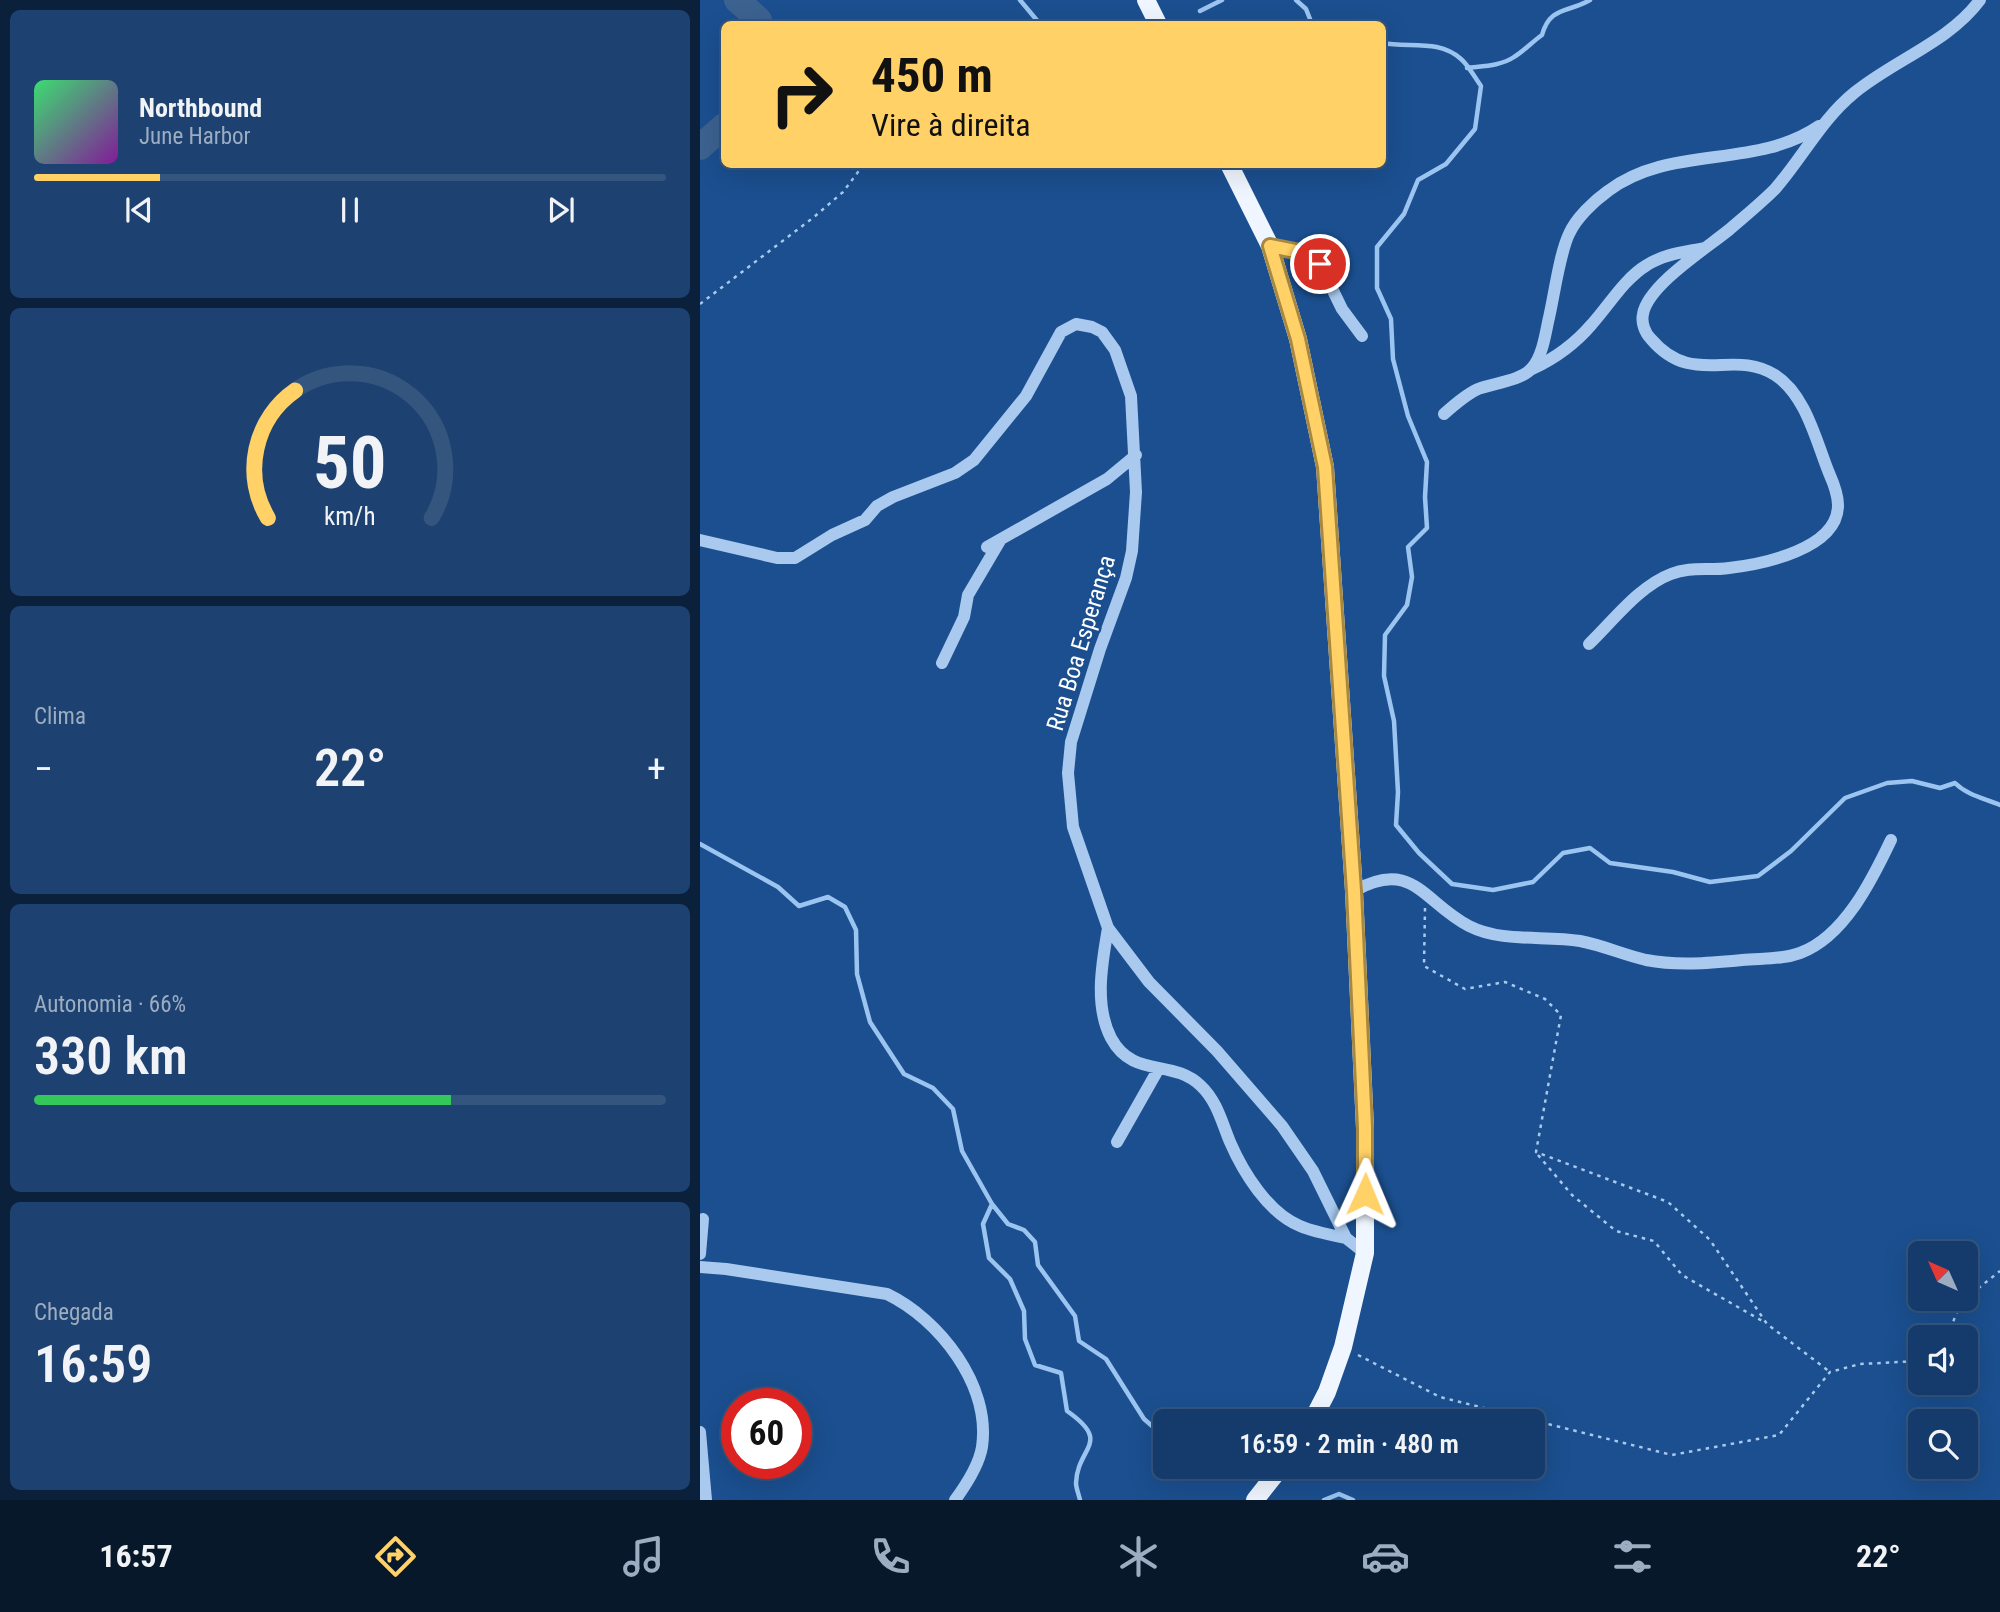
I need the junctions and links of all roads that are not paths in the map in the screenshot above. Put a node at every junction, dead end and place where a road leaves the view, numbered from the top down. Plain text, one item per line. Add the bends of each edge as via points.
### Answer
1 (1147, 0) edge
2 (1980, 0) edge
3 (1157, 21) edge
4 (1828, 120) junction
5 (1231, 168) edge
6 (1270, 246) junction
7 (1708, 248) junction
8 (1362, 337) dead end
9 (1532, 369) junction
10 (1444, 414) dead end
11 (1136, 455) junction
12 (700, 540) edge
13 (1001, 540) junction
14 (987, 547) dead end
15 (1589, 644) dead end
16 (942, 663) dead end
17 (1891, 840) dead end
18 (1354, 891) junction
19 (1108, 928) junction
20 (1158, 1069) junction
21 (1117, 1142) dead end
22 (703, 1219) dead end
23 (1346, 1238) junction
24 (1365, 1253) junction
25 (700, 1254) edge
26 (700, 1267) edge
27 (1318, 1409) edge
28 (700, 1432) edge
29 (1272, 1479) edge
30 (706, 1500) edge
31 (955, 1500) edge
32 (1255, 1500) edge

1 - 3 main road
2 - 4 street via 1954,26 1853,93
4 - 7 street via 1774,189
4 - 9 street via 1788,143 1659,165 1607,191 1569,233 1546,331
5 - 6 main road
6 - 8 street via 1300,252 1320,264
6 - 18 main road via 1298,339 1325,467
7 - 9 street via 1668,255 1646,265 1573,344
7 - 15 street via 1648,299 1642,316 1645,333 1661,351 1682,363 1754,365 1776,376 1794,393 1806,415 1839,505 1833,522 1817,541 1793,554 1730,568 1687,568 1667,575 1640,594
9 - 10 street via 1478,390
11 - 12 street, Rua Boa Esperança via 1131,396 1115,350 1101,332 1076,324 1061,332 1035,383 997,434 955,473 893,497 864,520 795,558
11 - 13 street via 1107,479
11 - 19 street, Rua Boa Esperança via 1135,524 1126,578 1071,742 1068,773 1073,827
13 - 14 street
13 - 16 street via 968,595 964,617
17 - 18 street via 1870,884 1835,929 1819,944 1776,958 1674,964 1645,960 1571,939 1489,932 1470,926 1406,880 1373,881
18 - 24 main road via 1365,1128
19 - 20 street via 1101,982 1105,1022 1124,1055
19 - 23 street, Rua Boa Esperança via 1149,982 1282,1126 1313,1171
20 - 21 street
20 - 23 street via 1193,1079 1208,1093 1246,1172 1276,1210 1298,1226
22 - 25 street
23 - 24 street, Rua Boa Esperança
24 - 27 main road via 1343,1347
26 - 31 street via 887,1294 929,1323 959,1357 982,1421 980,1456
28 - 30 street
29 - 32 main road

